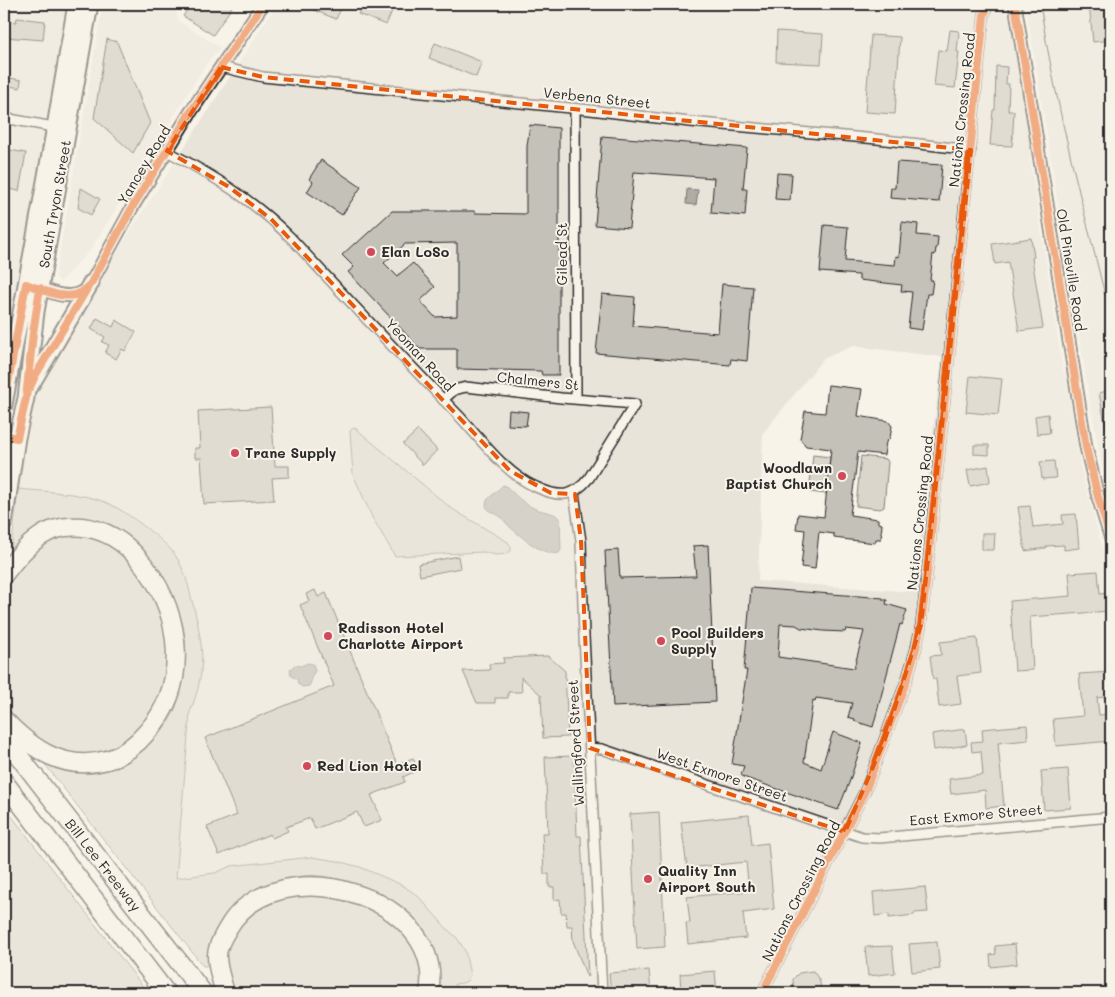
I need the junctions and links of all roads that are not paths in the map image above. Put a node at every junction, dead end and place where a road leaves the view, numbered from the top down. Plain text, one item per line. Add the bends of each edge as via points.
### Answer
1 (76, 4) edge
2 (90, 4) edge
3 (263, 4) edge
4 (989, 4) edge
5 (1015, 4) edge
6 (222, 67) junction
7 (575, 109) junction
8 (4, 118) edge
9 (62, 128) junction
10 (971, 150) junction
11 (167, 151) junction
12 (90, 283) junction
13 (26, 284) junction
14 (40, 288) junction
15 (26, 398) junction
16 (576, 399) junction
17 (443, 400) junction
18 (4, 405) edge
19 (10, 437) edge
20 (574, 493) junction
21 (4, 523) edge
22 (1111, 539) edge
23 (4, 574) edge
24 (4, 720) edge
25 (4, 737) edge
26 (590, 748) junction
27 (4, 782) edge
28 (1111, 817) edge
29 (844, 832) junction
30 (166, 993) edge
31 (202, 993) edge
32 (226, 993) edge
33 (429, 993) edge
34 (602, 993) edge
35 (762, 993) edge

1 - 9 main road, South Tryon Street
2 - 9 main road, South Tryon Street
3 - 6 street, Yancey Road
4 - 10 street, Nations Crossing Road via 984,15
5 - 22 street, Old Pineville Road via 1086,447
6 - 7 street, Verbena Street via 263,77
6 - 11 street, Yancey Road
7 - 10 street, Verbena Street
7 - 16 street, Gilead St
8 - 9 street
9 - 13 main road, South Tryon Street
9 - 14 main road, South Tryon Street
10 - 29 street, Nations Crossing Road via 921,625 907,679 885,739 866,789
11 - 12 street, Yancey Road
11 - 17 street, Yeoman Road via 230,187 271,219
12 - 14 street via 82,292 72,295
12 - 15 main road via 35,376
13 - 14 street
13 - 18 main road, South Tryon Street
14 - 15 main road, South Tryon Street
15 - 19 main road, South Tryon Street
16 - 17 street, Chalmers St via 466,387 454,390
16 - 20 street, Chalmers St via 635,404 589,478
17 - 20 street, Yeoman Road via 510,471 551,493
19 - 21 main road, South Tryon Street
20 - 26 street, Wallingford Street via 581,541
23 - 24 highway via 29,545 55,530 83,527 110,534 135,553 164,596 175,634 176,655 171,692 163,710 142,738 112,759 83,764 53,758 34,748
25 - 31 highway, Bill Lee Freeway
26 - 29 street, West Exmore Street via 602,749
26 - 34 street, Wallingford Street
27 - 30 highway, Bill Lee Freeway
28 - 29 street, East Exmore Street via 879,838
29 - 35 street, Nations Crossing Road
32 - 33 highway via 218,970 217,954 224,935 240,911 276,891 315,886 364,897 408,926 418,937 428,958 431,973

